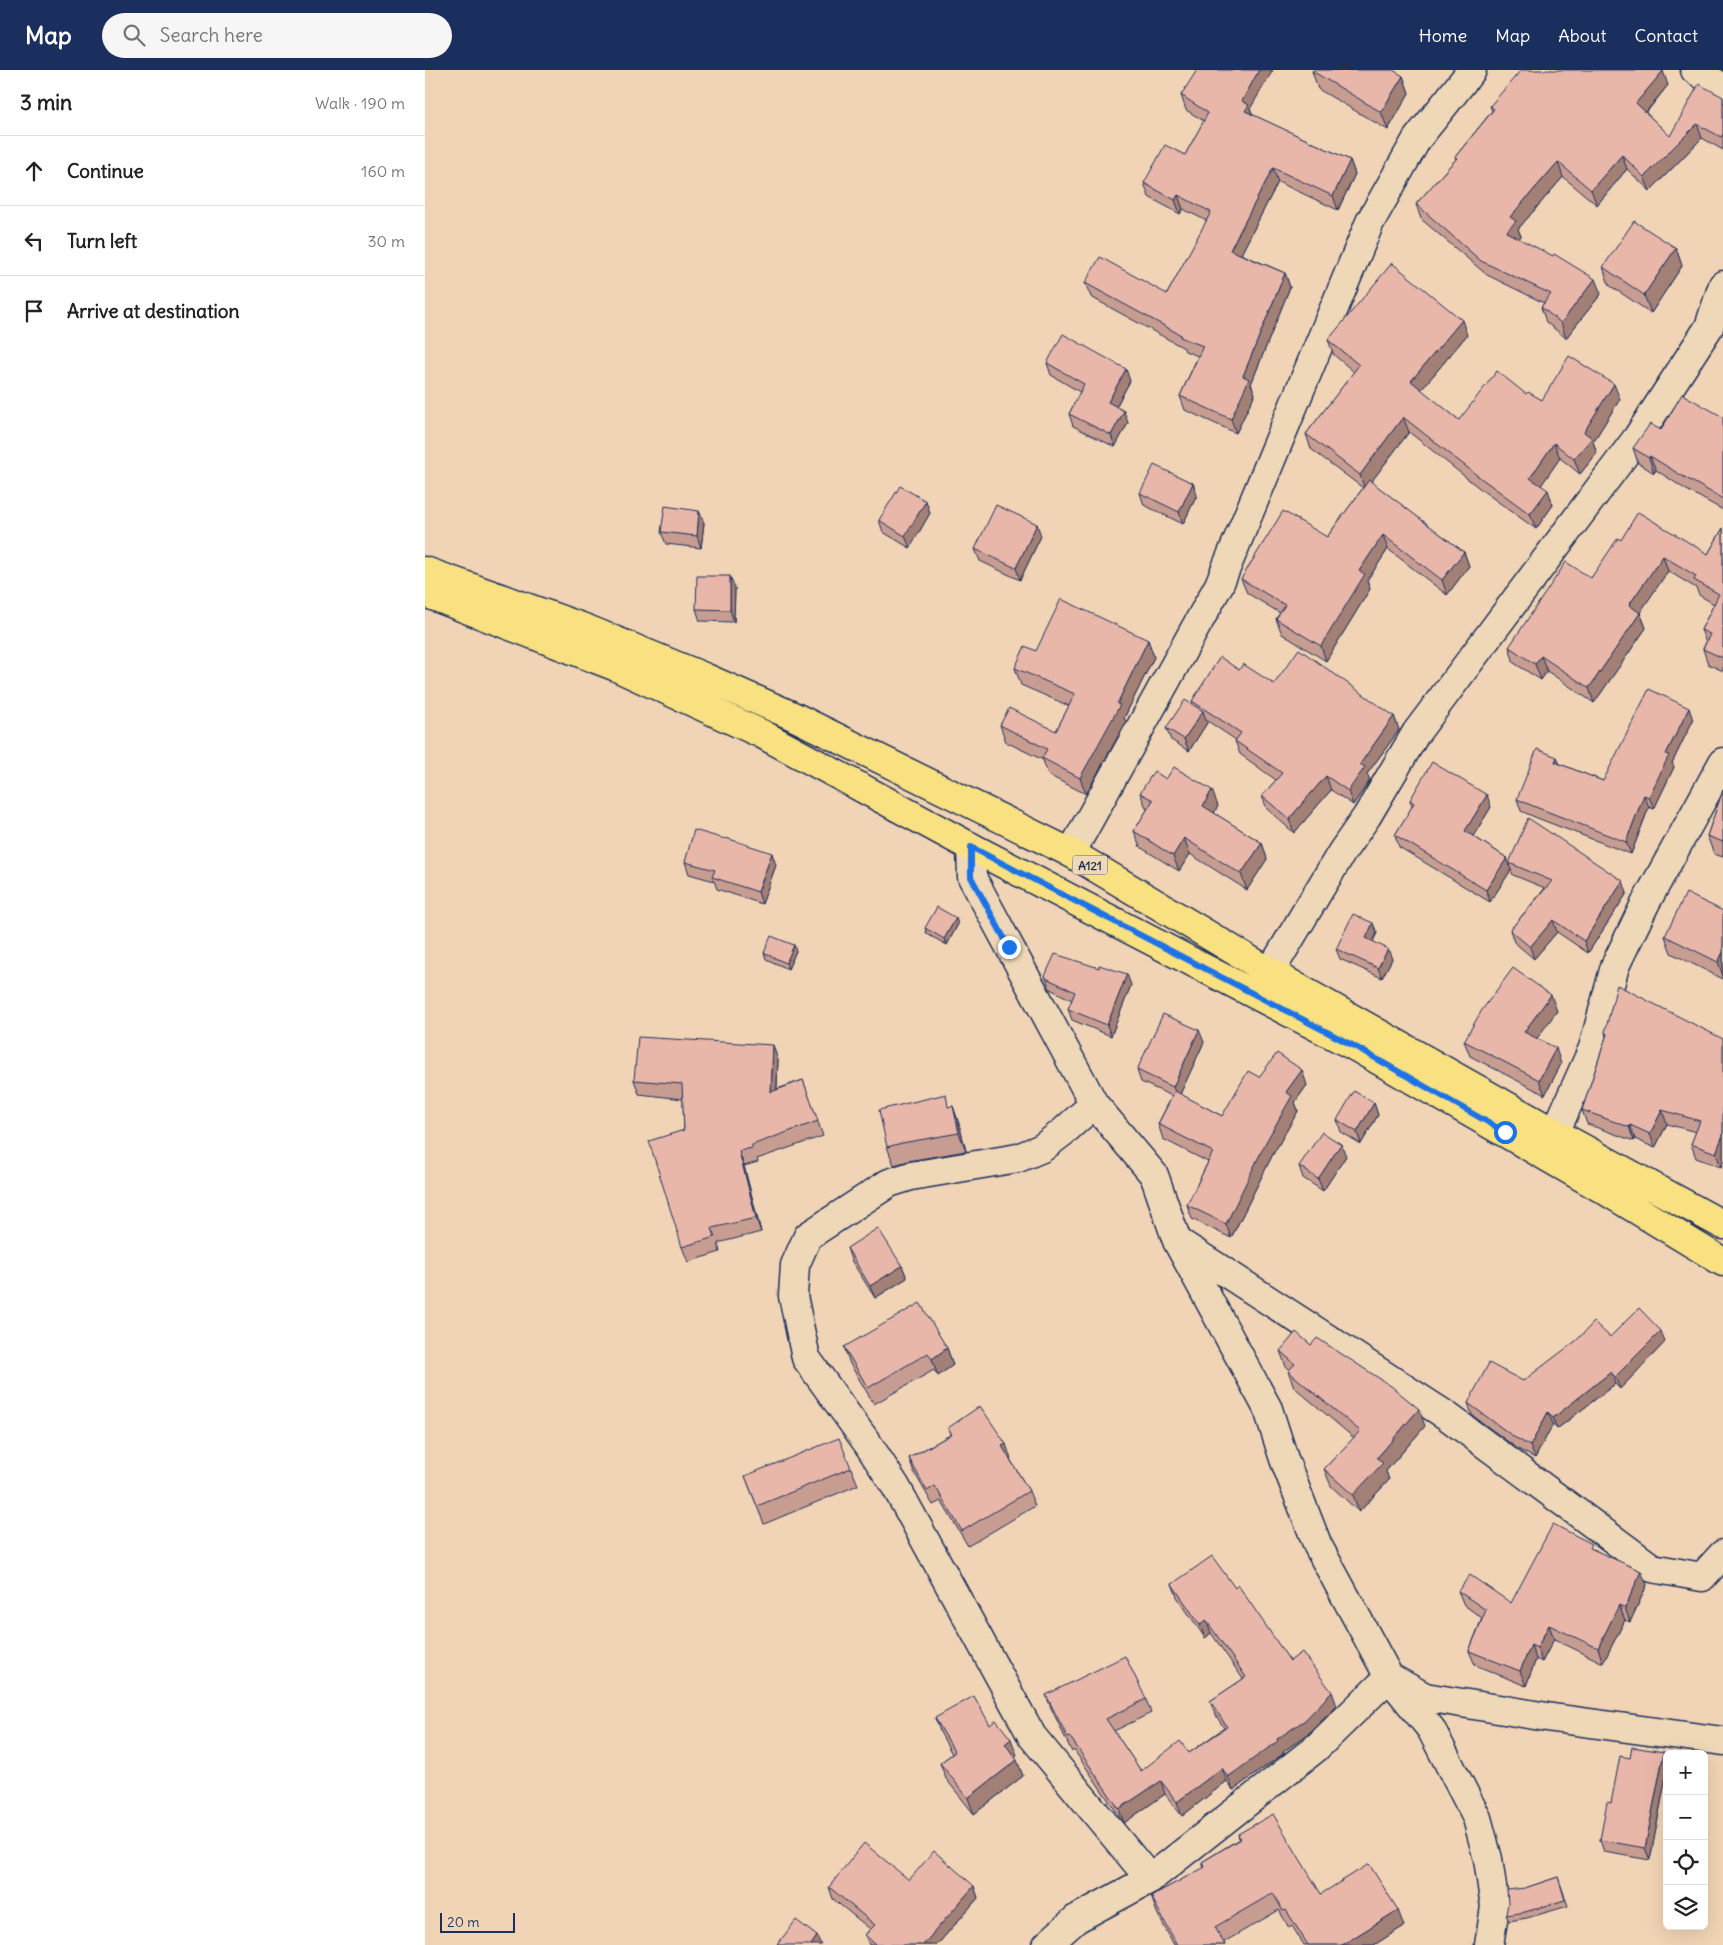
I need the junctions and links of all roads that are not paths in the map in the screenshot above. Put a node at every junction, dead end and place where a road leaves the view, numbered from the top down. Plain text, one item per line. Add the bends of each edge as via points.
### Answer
1 (1472, 70) edge
2 (1695, 70) edge
3 (1723, 88) edge
4 (1723, 285) edge
5 (425, 571) edge
6 (425, 593) edge
7 (1723, 762) edge
8 (971, 847) junction
9 (1071, 853) junction
10 (1270, 972) junction
11 (1093, 1104) junction
12 (1555, 1133) junction
13 (1723, 1225) edge
14 (1177, 1241) junction
15 (1723, 1262) edge
16 (1723, 1554) edge
17 (1389, 1677) junction
18 (1723, 1741) edge
19 (1150, 1879) junction
20 (1047, 1945) edge
21 (1489, 1945) edge

1 - 9 street via 1417,139 1370,222 1219,585
2 - 3 street
4 - 10 street via 1709,327 1637,438 1416,733
5 - 9 main road, A121 via 587,630 713,681 793,716
6 - 8 main road via 614,666 761,734
7 - 12 street via 1645,902 1615,966 1593,1048
8 - 11 street via 971,877
8 - 15 main road via 1354,1046 1606,1190
9 - 10 main road, A121
10 - 12 main road, A121
11 - 14 street via 1154,1175
11 - 19 street via 1042,1148 1018,1158 911,1176 889,1183 808,1236 795,1265 793,1296 806,1358 896,1487 1032,1736
12 - 13 main road, A121
14 - 16 street via 1447,1416 1652,1568 1702,1577
14 - 17 street via 1268,1409 1318,1546
17 - 18 street via 1425,1697
17 - 19 street via 1316,1748
17 - 21 street via 1431,1729 1477,1818 1488,1859 1495,1907
19 - 20 street via 1076,1919

